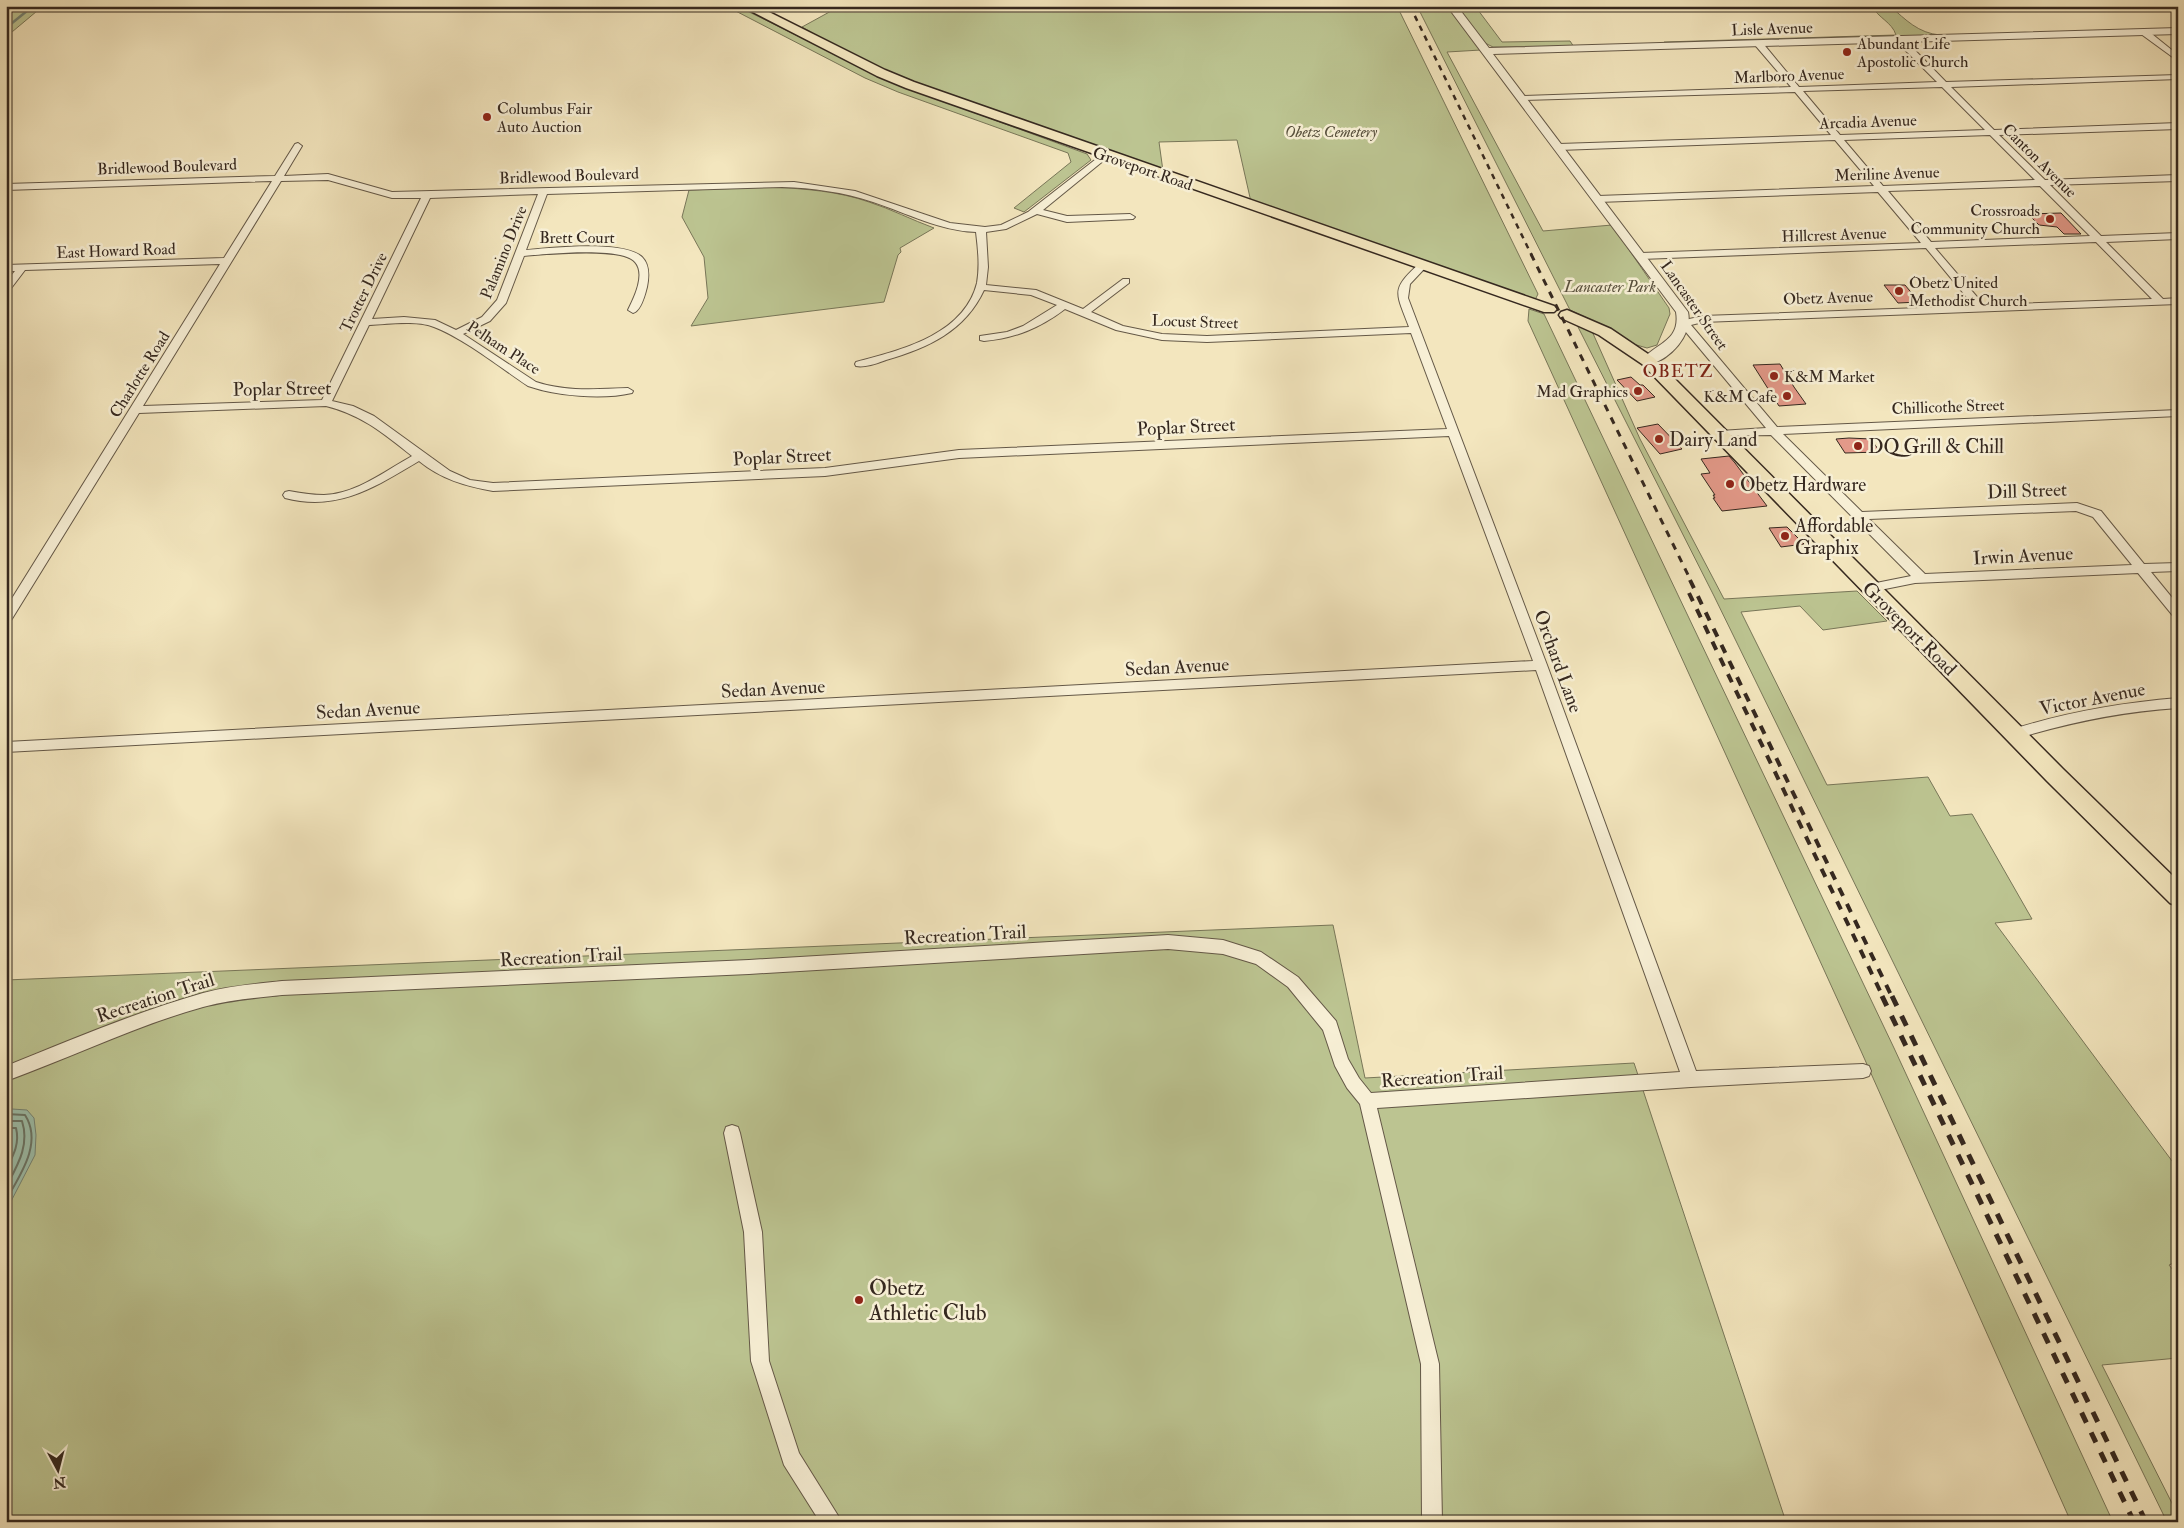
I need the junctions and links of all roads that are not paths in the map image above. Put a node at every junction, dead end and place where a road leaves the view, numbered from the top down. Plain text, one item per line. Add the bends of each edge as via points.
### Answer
1 (747, 6) edge
2 (1452, 6) edge
3 (2178, 31) edge
4 (2144, 32) junction
5 (1899, 39) junction
6 (1758, 43) junction
7 (1486, 51) junction
8 (2178, 59) edge
9 (2178, 77) edge
10 (1944, 85) junction
11 (1798, 90) junction
12 (1521, 98) junction
13 (2178, 126) edge
14 (1991, 132) junction
15 (1838, 137) junction
16 (298, 146) dead end
17 (1559, 147) junction
18 (1105, 155) junction
19 (279, 178) junction
20 (2178, 178) edge
21 (2042, 183) junction
22 (6, 187) edge
23 (1880, 188) junction
24 (544, 191) junction
25 (427, 195) junction
26 (1598, 199) junction
27 (1035, 211) junction
28 (1130, 217) dead end
29 (981, 230) junction
30 (2178, 236) edge
31 (2097, 240) junction
32 (1929, 245) junction
33 (520, 253) junction
34 (1641, 256) junction
35 (227, 261) junction
36 (1423, 265) junction
37 (24, 267) junction
38 (6, 268) edge
39 (1126, 281) dead end
40 (981, 287) junction
41 (6, 289) edge
42 (2178, 300) edge
43 (2160, 301) junction
44 (1064, 305) junction
45 (1981, 308) junction
46 (1549, 309) dead end
47 (632, 310) dead end
48 (1084, 313) junction
49 (1567, 315) dead end
50 (365, 322) junction
51 (1684, 323) junction
52 (1416, 330) junction
53 (456, 334) junction
54 (984, 338) dead end
55 (1648, 361) junction
56 (860, 364) dead end
57 (628, 391) dead end
58 (326, 403) junction
59 (135, 410) junction
60 (2178, 413) edge
61 (1774, 431) junction
62 (1454, 432) junction
63 (1720, 434) junction
64 (420, 456) junction
65 (289, 495) dead end
66 (1858, 516) junction
67 (2178, 567) edge
68 (2141, 568) junction
69 (1921, 578) junction
70 (1870, 588) junction
71 (2178, 614) edge
72 (6, 619) edge
73 (1541, 665) junction
74 (2178, 703) edge
75 (2014, 734) junction
76 (6, 747) edge
77 (2178, 896) edge
78 (1864, 1072) dead end
79 (6, 1074) edge
80 (1691, 1079) junction
81 (1367, 1101) junction
82 (732, 1132) dead end
83 (832, 1522) edge
84 (1432, 1522) edge

1 - 18 main road, Groveport Road via 881,73
2 - 7 street, Lancaster Street
3 - 4 street, Lisle Avenue
4 - 5 street, Lisle Avenue
4 - 8 street
5 - 6 street, Lisle Avenue
5 - 10 street, Canton Avenue
6 - 7 street, Lisle Avenue
6 - 11 street
7 - 12 street, Lancaster Street
9 - 10 street, Marlboro Avenue
10 - 11 street, Marlboro Avenue
10 - 14 street, Canton Avenue
11 - 12 street, Marlboro Avenue
11 - 15 street
12 - 17 street, Lancaster Street
13 - 14 street, Arcadia Avenue
14 - 15 street, Arcadia Avenue
14 - 21 street, Canton Avenue
15 - 17 street, Arcadia Avenue
15 - 23 street
16 - 19 street, Charlotte Road
17 - 26 street, Lancaster Street
18 - 27 street, Bridlewood Boulevard
18 - 36 main road, Groveport Road
19 - 22 street, Bridlewood Boulevard
19 - 25 street, Bridlewood Boulevard via 328,177 355,183 378,193
19 - 35 street, Charlotte Road
20 - 21 street, Meriline Avenue
21 - 23 street, Meriline Avenue
21 - 31 street, Canton Avenue
23 - 26 street, Meriline Avenue
23 - 32 street
24 - 25 street, Bridlewood Boulevard
24 - 29 street, Bridlewood Boulevard via 803,185 855,194 949,227
24 - 33 street, Palamino Drive
25 - 50 street, Trotter Drive
26 - 34 street, Lancaster Street
27 - 28 street via 1067,219
27 - 29 street, Bridlewood Boulevard via 1008,226
29 - 40 street
30 - 31 street, Hillcrest Avenue
31 - 32 street, Hillcrest Avenue
31 - 43 street, Canton Avenue
32 - 34 street, Hillcrest Avenue
32 - 45 street
33 - 47 street, Brett Court via 603,250 623,252 637,258 643,268 642,291
33 - 53 street, Palamino Drive via 498,307 486,319
34 - 51 street, Lancaster Street via 1682,312
35 - 37 street, East Howard Road
35 - 59 street, Charlotte Road
36 - 46 main road, Groveport Road
36 - 52 street, Orchard Lane via 1401,290
37 - 38 street, East Howard Road
37 - 41 street
39 - 48 street
40 - 44 street, Locust Street via 1033,292
40 - 56 street via 964,315 944,332 914,348
42 - 43 street, Obetz Avenue
43 - 45 street, Obetz Avenue
44 - 48 street, Locust Street
44 - 54 street via 1015,335
45 - 51 street, Obetz Avenue via 1703,319
48 - 52 street, Locust Street via 1140,333 1185,339
49 - 55 main road, Groveport Road via 1605,332
50 - 53 street, Pelham Place via 427,322
50 - 58 street, Trotter Drive
51 - 55 street via 1669,347
51 - 61 street, Lancaster Street
52 - 62 street, Orchard Lane
53 - 57 street, Pelham Place via 542,389 566,393
55 - 63 main road, Groveport Road
58 - 59 street, Poplar Street
58 - 64 street, Poplar Street via 358,411
59 - 72 street, Charlotte Road
60 - 61 street, Chillicothe Street
61 - 63 street, Chillicothe Street
61 - 66 street, Lancaster Street
62 - 64 street, Poplar Street via 959,454 825,472 493,487 465,484 444,474
62 - 73 street, Orchard Lane
63 - 70 main road, Groveport Road
64 - 65 street via 351,493 334,498
66 - 68 street, Dill Street via 2077,507 2097,514
66 - 69 street, Lancaster Street
67 - 68 street, Irwin Avenue
68 - 69 street, Irwin Avenue
68 - 71 street, Dill Street
69 - 70 street, Irwin Avenue
70 - 75 main road, Groveport Road
73 - 76 street, Sedan Avenue
73 - 80 street, Orchard Lane
74 - 75 street, Victor Avenue via 2126,707
75 - 77 main road, Groveport Road
78 - 80 street, Recreation Trail
79 - 81 street, Recreation Trail via 170,1011 236,993 1168,942 1223,947 1261,959 1293,982 1330,1026 1341,1061
80 - 81 street, Recreation Trail
81 - 84 street via 1430,1364
82 - 83 street via 753,1232 760,1361 791,1458

